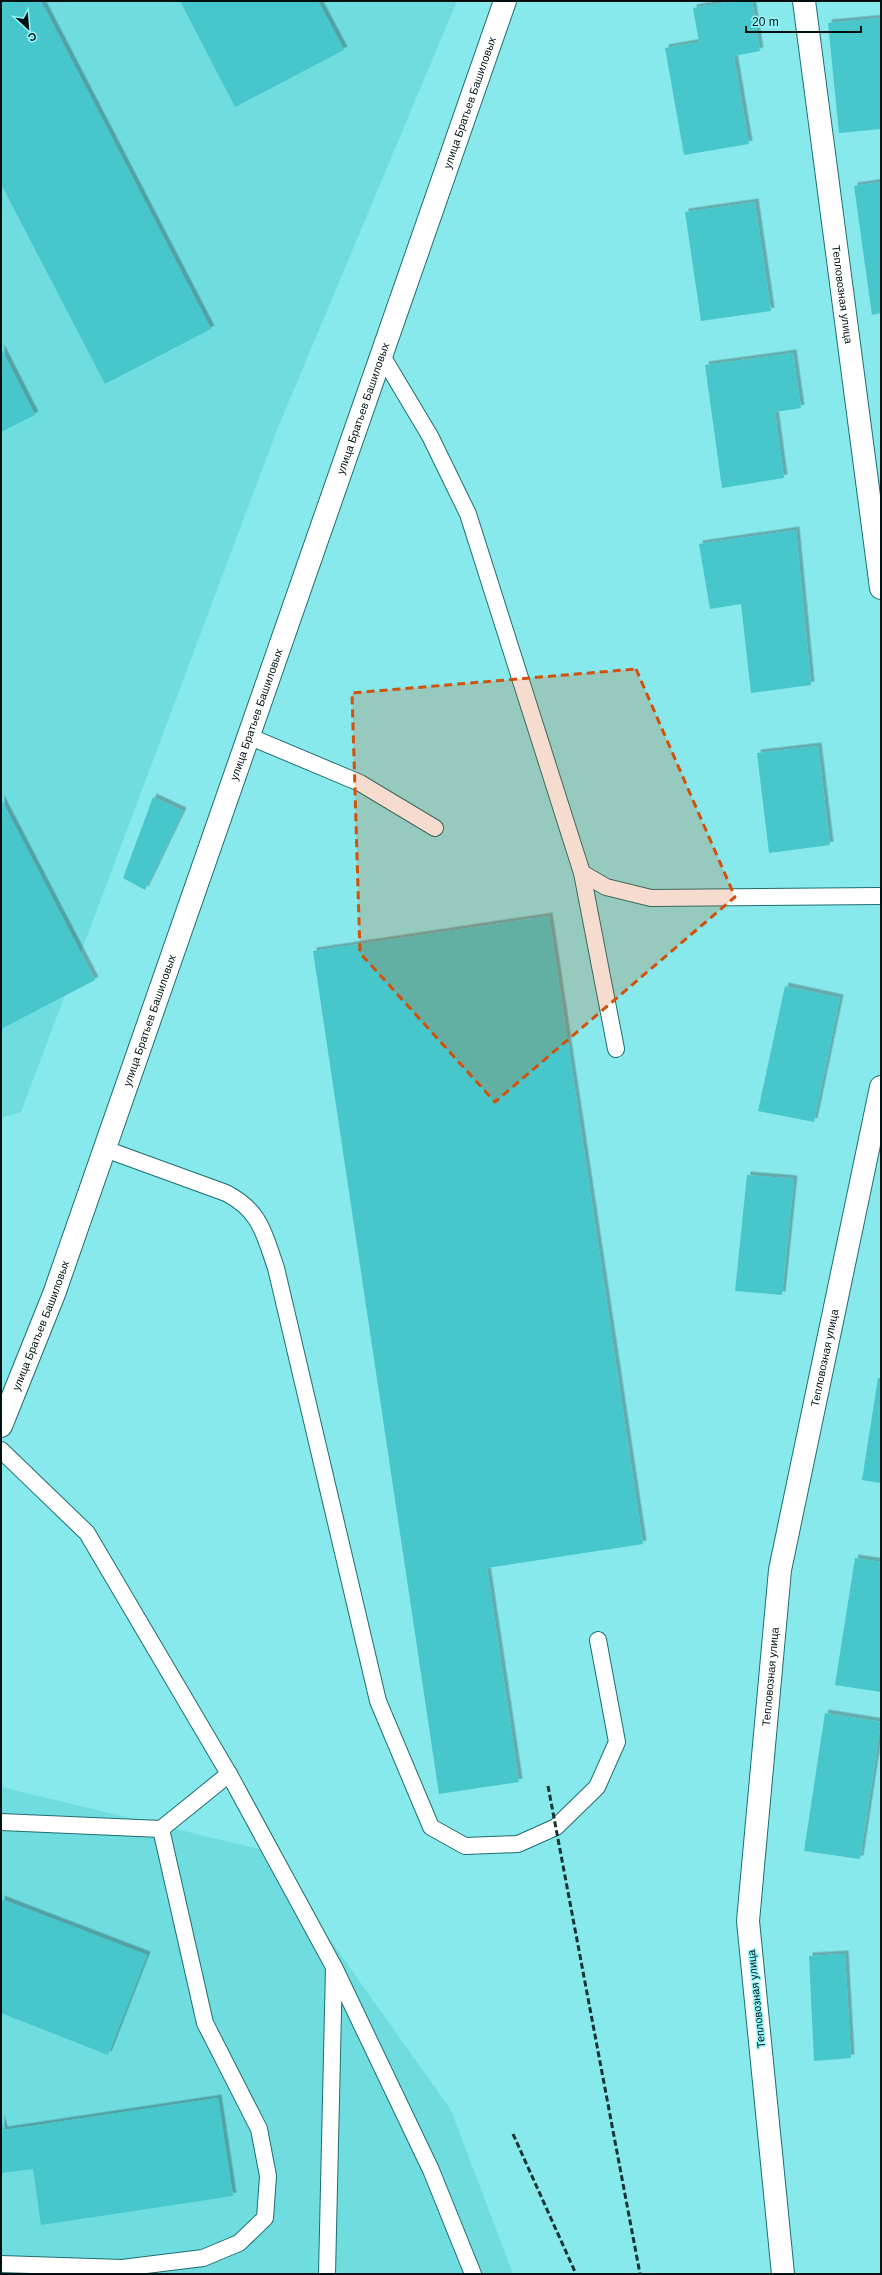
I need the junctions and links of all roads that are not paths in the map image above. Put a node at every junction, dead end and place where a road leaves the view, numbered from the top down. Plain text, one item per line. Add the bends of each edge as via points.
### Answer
1 (505, 1) edge
2 (804, 1) edge
3 (382, 354) junction
4 (881, 588) edge
5 (248, 736) junction
6 (435, 828) dead end
7 (582, 874) junction
8 (881, 896) edge
9 (616, 1049) dead end
10 (881, 1087) edge
11 (105, 1149) junction
12 (1, 1426) edge
13 (1, 1450) edge
14 (598, 1640) dead end
15 (229, 1774) junction
16 (1, 1822) edge
17 (160, 1829) junction
18 (334, 1967) junction
19 (1, 2264) edge
20 (327, 2274) edge
21 (473, 2274) edge
22 (783, 2274) edge

1 - 3 street, улица Братьев Башиловых
2 - 4 street, Тепловозная улица
3 - 5 street, улица Братьев Башиловых
3 - 7 lane via 430,436 468,514
5 - 6 lane via 360,783
5 - 11 street, улица Братьев Башиловых
7 - 8 lane via 606,887 651,898
7 - 9 lane
10 - 22 street, Тепловозная улица via 780,1570 748,1921
11 - 12 street, улица Братьев Башиловых via 54,1294
11 - 14 lane via 226,1193 242,1201 261,1224 276,1268 378,1701 431,1828 465,1846 518,1844 556,1827 597,1787 616,1742
13 - 15 lane via 87,1533
15 - 17 lane
15 - 18 lane
16 - 17 lane
17 - 19 lane via 205,2023 259,2129 268,2176 265,2218 239,2243 203,2258 122,2268
18 - 20 lane
18 - 21 lane via 431,2170

